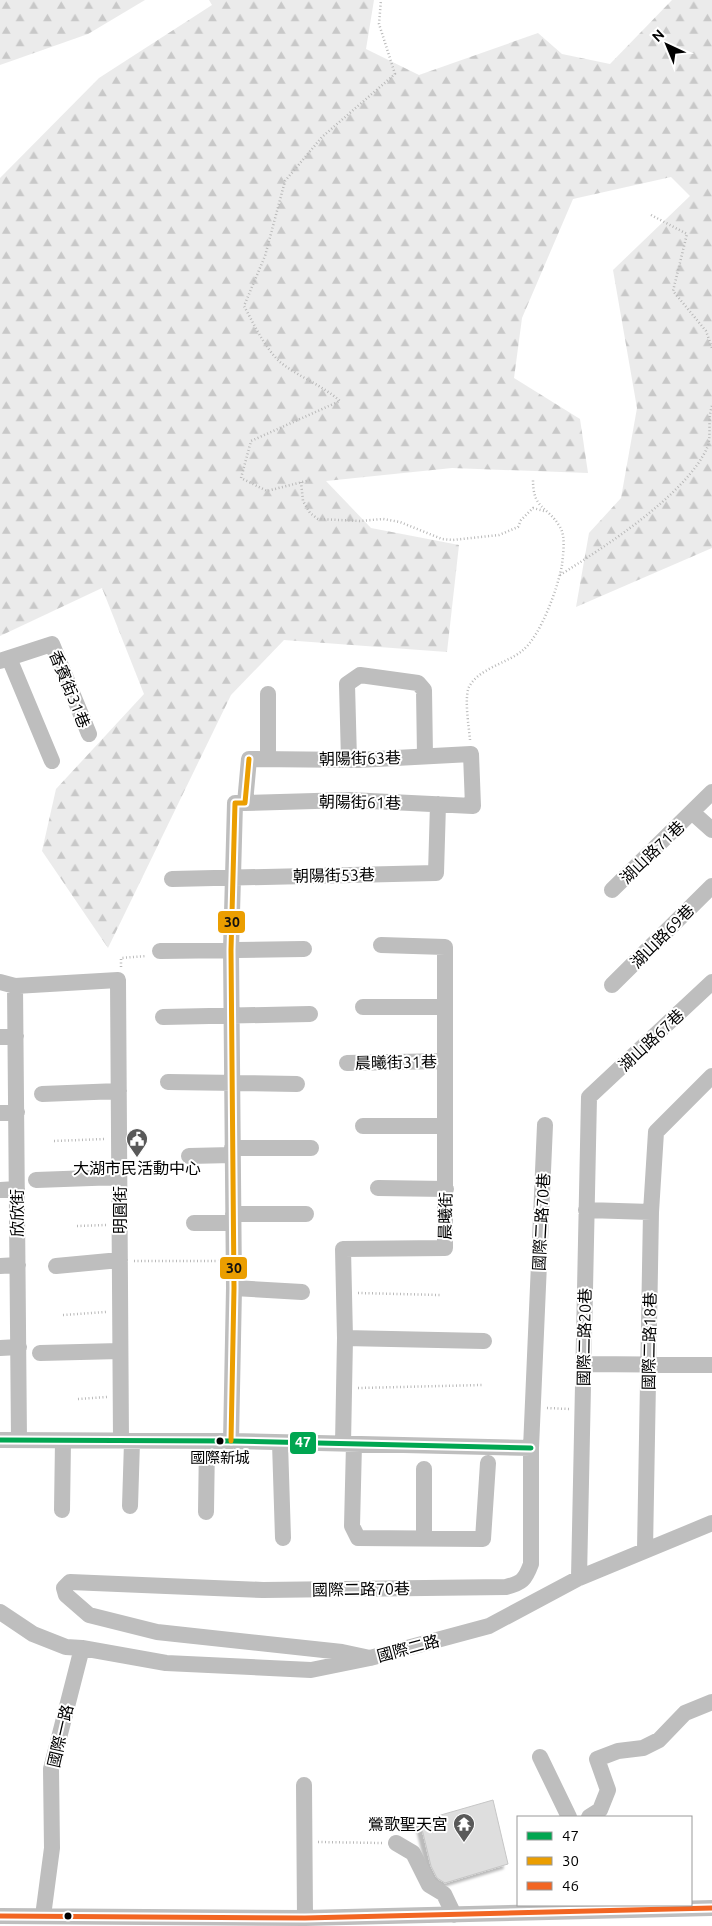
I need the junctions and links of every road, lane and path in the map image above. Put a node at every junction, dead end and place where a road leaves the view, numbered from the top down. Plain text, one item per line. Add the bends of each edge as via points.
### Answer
1 (381, 0) edge
2 (651, 214) dead end
3 (712, 348) edge
4 (712, 406) edge
5 (310, 480) dead end
6 (533, 480) dead end
7 (301, 482) junction
8 (546, 511) junction
9 (560, 574) dead end
10 (5, 659) edge
11 (268, 694) dead end
12 (89, 734) dead end
13 (471, 754) junction
14 (425, 756) junction
15 (268, 759) junction
16 (349, 760) junction
17 (52, 761) dead end
18 (712, 792) edge
19 (246, 803) junction
20 (438, 804) junction
21 (693, 813) junction
22 (712, 830) edge
23 (232, 877) junction
24 (172, 879) dead end
25 (712, 886) edge
26 (612, 890) dead end
27 (381, 945) dead end
28 (304, 949) dead end
29 (231, 950) junction
30 (160, 951) joint
31 (118, 980) junction
32 (712, 982) edge
33 (8, 984) edge
34 (612, 985) dead end
35 (363, 1007) dead end
36 (445, 1007) junction
37 (310, 1014) dead end
38 (231, 1015) junction
39 (164, 1017) dead end
40 (8, 1036) edge
41 (445, 1061) junction
42 (347, 1063) dead end
43 (712, 1076) edge
44 (168, 1082) dead end
45 (232, 1083) junction
46 (297, 1084) dead end
47 (119, 1091) junction
48 (42, 1094) dead end
49 (589, 1097) joint
50 (16, 1112) junction
51 (0, 1113) edge
52 (545, 1125) dead end
53 (363, 1126) dead end
54 (445, 1126) junction
55 (119, 1138) junction
56 (54, 1141) dead end
57 (311, 1148) dead end
58 (232, 1151) junction
59 (189, 1156) dead end
60 (119, 1177) junction
61 (36, 1180) dead end
62 (378, 1188) dead end
63 (17, 1189) junction
64 (446, 1189) junction
65 (0, 1190) edge
66 (586, 1210) junction
67 (652, 1212) junction
68 (306, 1214) dead end
69 (233, 1218) junction
70 (194, 1223) dead end
71 (120, 1224) junction
72 (77, 1226) dead end
73 (120, 1260) junction
74 (234, 1261) junction
75 (18, 1265) junction
76 (0, 1266) edge
77 (56, 1266) dead end
78 (234, 1288) junction
79 (302, 1292) dead end
80 (344, 1292) junction
81 (440, 1295) dead end
82 (120, 1310) junction
83 (63, 1315) dead end
84 (345, 1338) junction
85 (484, 1341) dead end
86 (19, 1347) junction
87 (0, 1348) edge
88 (120, 1351) junction
89 (40, 1353) dead end
90 (583, 1364) junction
91 (649, 1364) junction
92 (712, 1365) edge
93 (482, 1385) dead end
94 (344, 1388) junction
95 (120, 1395) junction
96 (78, 1399) dead end
97 (533, 1407) junction
98 (582, 1410) junction
99 (0, 1440) edge
100 (19, 1440) junction
101 (63, 1441) junction
102 (126, 1441) junction
103 (231, 1441) junction
104 (207, 1442) junction
105 (280, 1443) junction
106 (349, 1444) junction
107 (531, 1448) junction
108 (488, 1463) dead end
109 (424, 1469) dead end
110 (130, 1506) dead end
111 (62, 1510) dead end
112 (206, 1512) dead end
113 (712, 1523) edge
114 (283, 1538) dead end
115 (424, 1539) junction
116 (645, 1550) junction
117 (579, 1578) junction
118 (0, 1612) edge
119 (82, 1648) junction
120 (370, 1658) junction
121 (712, 1702) edge
122 (540, 1757) dead end
123 (304, 1785) dead end
124 (569, 1816) edge
125 (591, 1816) edge
126 (304, 1842) junction
127 (396, 1843) joint
128 (605, 1908) edge
129 (712, 1908) edge
130 (454, 1915) junction
131 (0, 1916) edge
132 (43, 1916) junction
133 (305, 1918) junction

1 - 7 path via 379,24 394,74 322,137 285,182 265,256 244,306 280,362 340,400 250,441 242,478 267,490
2 - 3 path via 687,234 673,290 706,332
4 - 9 path via 708,416 708,447 688,476 603,549
5 - 7 path
6 - 8 path via 536,502
7 - 8 path via 303,501 310,513 318,518 383,519 400,522 442,539 500,535 518,527 533,508
8 - 13 path via 561,528 564,545 552,600 524,650 479,676 470,685 467,694
10 - 12 street, 香賓街31巷 via 52,644
10 - 17 street
11 - 15 street
13 - 14 street, 朝陽街63巷
13 - 20 street, 朝陽街61巷 via 474,806
14 - 16 street, 朝陽街63巷
14 - 16 street via 424,690 418,683 360,675 347,684
15 - 16 street, 朝陽街63巷
15 - 19 street, 朝陽街63巷 via 249,759
18 - 21 street, 湖山路71巷
19 - 20 street, 朝陽街61巷 via 349,800
19 - 23 street via 235,803
20 - 23 street, 朝陽街53巷 via 436,873
21 - 22 street
21 - 26 street, 湖山路71巷
23 - 24 street, 朝陽街53巷
23 - 29 street
25 - 34 street, 湖山路69巷
27 - 36 street, 晨曦街 via 445,947
28 - 29 street
29 - 30 street
29 - 38 street
30 - 31 path via 144,957 121,958 122,974
31 - 33 street
31 - 47 street, 明圓街
32 - 49 street, 湖山路67巷
33 - 40 street, 欣欣街
35 - 36 street
36 - 41 street, 晨曦街
37 - 38 street
38 - 39 street
38 - 45 street
40 - 50 street, 欣欣街
41 - 42 street, 晨曦街31巷
41 - 54 street, 晨曦街
43 - 67 street, 國際二路18巷 via 656,1132
44 - 45 street
45 - 46 street
45 - 58 street
47 - 48 street
47 - 55 street, 明圓街
49 - 66 street, 國際二路20巷
50 - 51 street
50 - 63 street, 欣欣街
52 - 97 street, 國際二路70巷
53 - 54 street
54 - 64 street, 晨曦街
55 - 56 path
55 - 60 street, 明圓街
57 - 58 street
58 - 59 street
58 - 69 street
60 - 61 street
60 - 71 street, 明圓街
62 - 64 street
63 - 65 street
63 - 75 street, 欣欣街
64 - 80 street, 晨曦街 via 445,1248 342,1249
66 - 67 street
66 - 90 street, 國際二路20巷
67 - 91 street, 國際二路18巷
68 - 69 street
69 - 70 street
69 - 74 street
71 - 72 path
71 - 73 street, 明圓街
73 - 74 path
73 - 77 street
73 - 82 street, 明圓街
74 - 78 street
75 - 76 street
75 - 86 street, 欣欣街
78 - 79 street
78 - 103 street
80 - 81 path
80 - 84 street, 晨曦街
82 - 83 path
82 - 88 street, 明圓街
84 - 85 street
84 - 94 street, 晨曦街
86 - 87 street
86 - 100 street, 欣欣街
88 - 89 street
88 - 95 street, 明圓街
90 - 91 street
90 - 98 street, 國際二路20巷
91 - 92 street
91 - 116 street, 國際二路18巷
93 - 94 path
94 - 106 street, 晨曦街
95 - 96 path
95 - 102 street, 明圓街
97 - 98 path
97 - 107 street, 國際二路70巷
98 - 117 street, 國際二路20巷
99 - 100 street
100 - 101 street
101 - 102 street
101 - 111 street
102 - 104 street
102 - 110 street, 明圓街
103 - 104 street
103 - 105 street
104 - 112 street
105 - 106 street
105 - 114 street
106 - 107 street
106 - 115 street, 晨曦街 via 352,1526 358,1538
107 - 120 street, 國際二路70巷 via 530,1564 521,1584 506,1587 263,1590 70,1582 64,1588 66,1595 89,1616 157,1632 342,1652
108 - 115 street via 483,1539
109 - 115 street
113 - 116 street, 國際二路
116 - 117 street, 國際二路
117 - 120 street, 國際二路 via 489,1626
118 - 119 street via 33,1634 66,1647
119 - 120 street, 國際二路 via 166,1663 235,1668 311,1670
119 - 132 street, 國際一路 via 51,1769 52,1848
121 - 125 street via 685,1713 659,1740 643,1748 618,1751 597,1759 608,1790 600,1810
122 - 124 street
123 - 126 street
126 - 127 path
126 - 133 street
127 - 130 street via 413,1853 429,1885 444,1894
128 - 129 street
128 - 130 street
130 - 133 street
131 - 132 street
132 - 133 street

